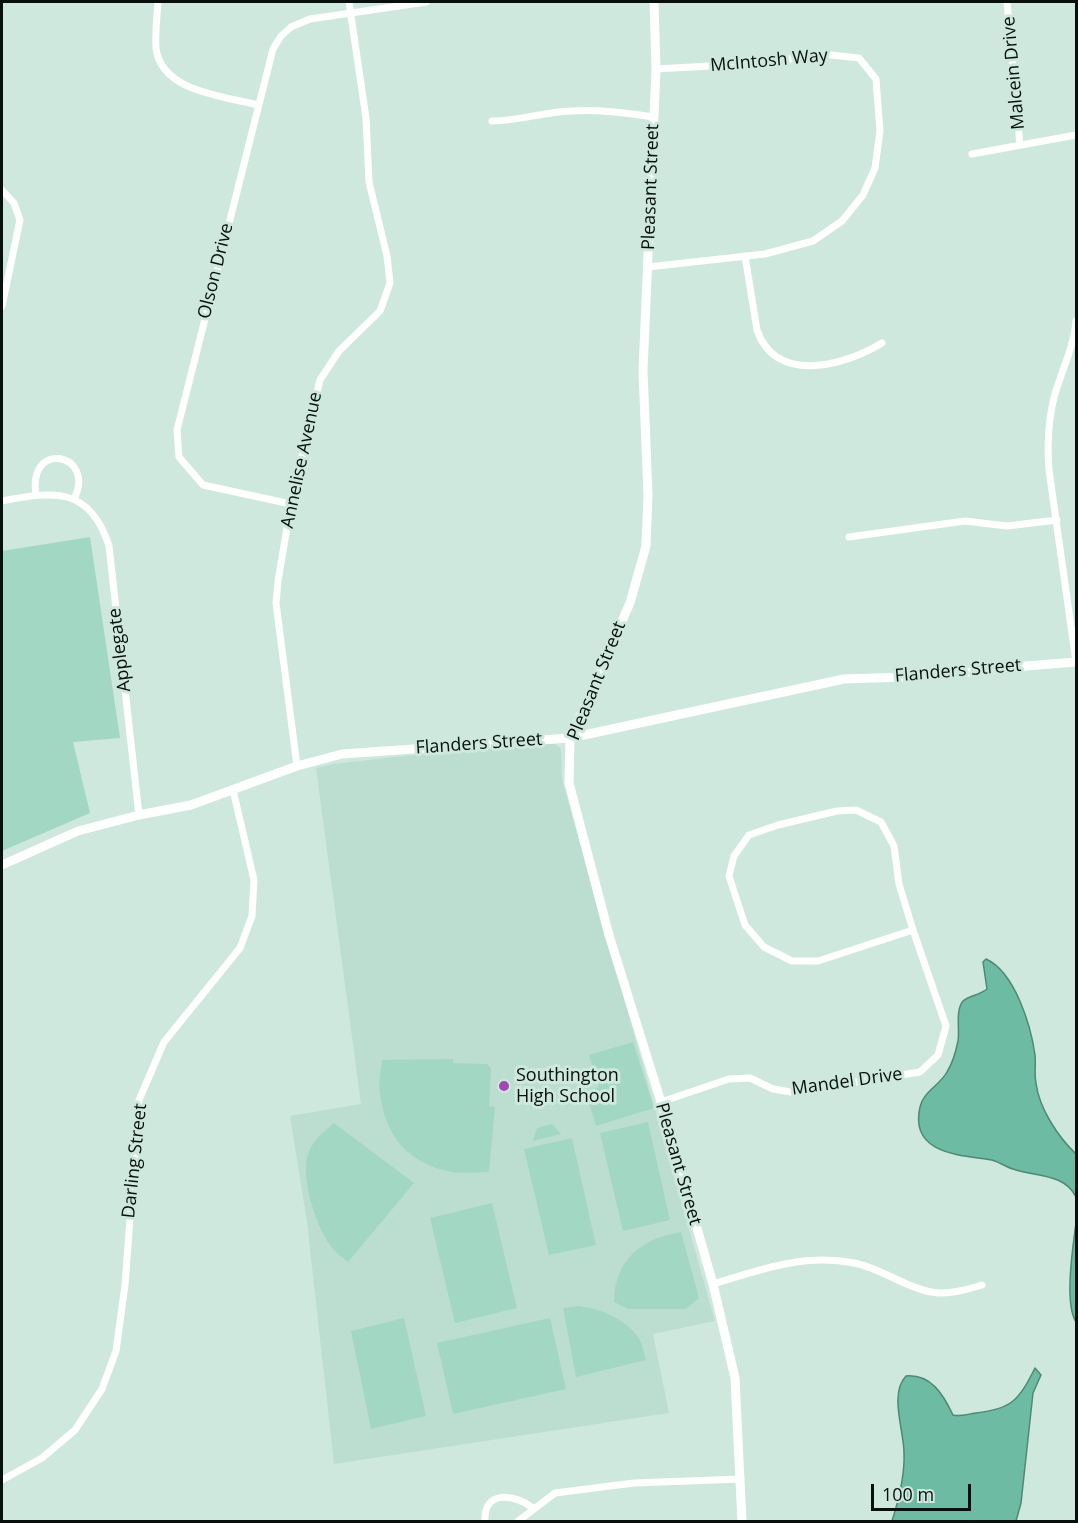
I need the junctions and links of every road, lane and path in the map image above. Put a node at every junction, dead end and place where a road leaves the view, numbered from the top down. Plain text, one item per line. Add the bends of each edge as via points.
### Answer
1 (158, 2) edge
2 (349, 2) edge
3 (426, 2) edge
4 (654, 2) edge
5 (1007, 2) edge
6 (351, 13) junction
7 (656, 69) junction
8 (258, 105) junction
9 (654, 117) junction
10 (492, 121) dead end
11 (1077, 135) edge
12 (1020, 145) junction
13 (972, 154) dead end
14 (2, 190) edge
15 (745, 256) junction
16 (648, 267) junction
17 (2, 306) edge
18 (1077, 321) edge
19 (882, 343) dead end
20 (36, 495) junction
21 (74, 499) junction
22 (2, 501) edge
23 (291, 504) junction
24 (1057, 520) junction
25 (849, 537) dead end
26 (1076, 662) edge
27 (570, 738) junction
28 (297, 765) junction
29 (233, 790) junction
30 (139, 815) junction
31 (2, 866) edge
32 (913, 930) junction
33 (661, 1102) junction
34 (713, 1284) junction
35 (982, 1285) dead end
36 (741, 1479) junction
37 (2, 1480) edge
38 (533, 1508) junction
39 (485, 1521) edge
40 (517, 1521) edge
41 (742, 1521) edge

1 - 8 street via 156,49 173,79 188,87
2 - 6 street, Annelise Avenue
3 - 6 street, Olson Drive
4 - 7 street, Pleasant Street
5 - 12 street, Malcein Drive
6 - 8 street, Olson Drive via 310,19 281,36 273,49
6 - 23 street, Annelise Avenue via 366,118 369,182 390,283 380,311 339,351 320,380
7 - 9 street, Pleasant Street
7 - 15 street, McIntosh Way via 763,63 822,54 859,58 876,78 880,131 875,168 863,195 842,221 813,241
8 - 23 street, Olson Drive via 177,430 179,457 203,485
9 - 10 street via 612,111 569,111
9 - 16 street, Pleasant Street
11 - 12 street
12 - 13 street
14 - 17 street via 15,203 20,220
15 - 16 street, McIntosh Way
15 - 19 street via 757,330 772,356 788,363 823,366 864,354
16 - 27 street, Pleasant Street via 643,371 646,546 630,603
18 - 24 street via 1048,428
20 - 21 street via 56,494
20 - 21 street via 38,469 45,462 61,459 73,465 79,476
20 - 22 street
21 - 30 street, Applegate via 94,515 109,546
23 - 28 street, Annelise Avenue via 276,603
24 - 25 street via 1007,526 965,521
24 - 26 street
26 - 27 street, Flanders Street via 936,676 844,679
27 - 28 street, Flanders Street via 342,754
27 - 33 street, Pleasant Street via 569,783 609,935
28 - 29 street, Flanders Street
29 - 30 street, Flanders Street via 191,805
29 - 37 street, Darling Street via 254,880 252,916 240,948 164,1042 139,1100 116,1351 102,1389 75,1430 42,1458
30 - 31 street, Flanders Street via 78,831
32 - 32 street, Mandel Drive via 899,884 894,846 880,822 856,810 837,811 749,835 734,856 729,876 745,925 764,947 792,961 818,961
32 - 33 street, Mandel Drive via 946,1026 939,1055 920,1072 791,1092 750,1078 729,1079
33 - 34 street, Pleasant Street
34 - 35 street via 798,1261 817,1260 873,1268 933,1292 963,1291
34 - 36 street, Pleasant Street via 735,1378
36 - 38 street via 627,1483 555,1493
36 - 41 street, Pleasant Street
38 - 39 street via 517,1498 494,1499 487,1507
38 - 40 street

